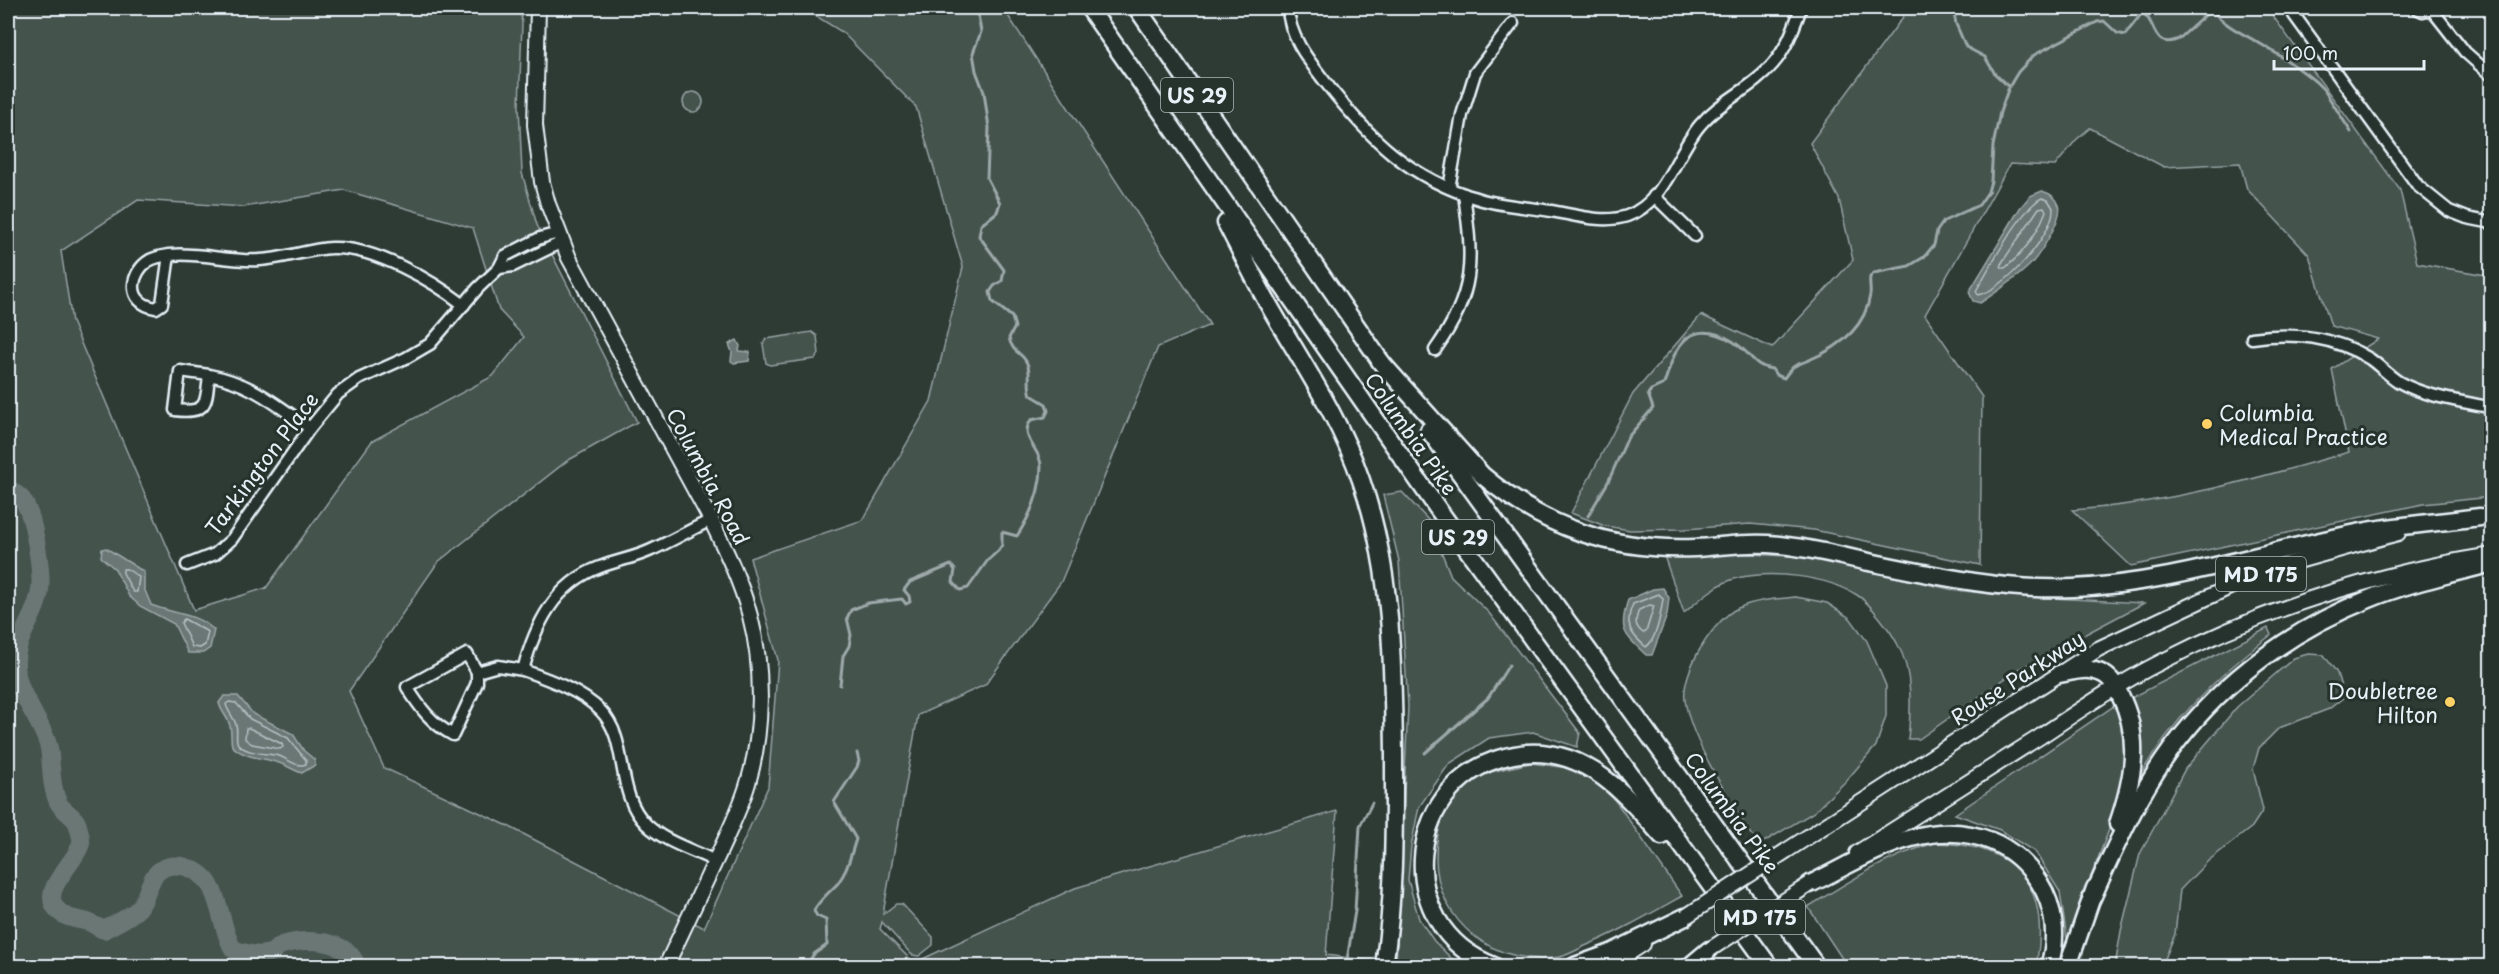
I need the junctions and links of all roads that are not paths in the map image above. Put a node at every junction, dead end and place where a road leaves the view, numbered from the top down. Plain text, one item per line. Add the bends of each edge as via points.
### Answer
1 (538, 8) edge
2 (1089, 8) edge
3 (1137, 8) edge
4 (1288, 8) edge
5 (1801, 8) edge
6 (2289, 8) edge
7 (2416, 8) edge
8 (2434, 9) edge
9 (1513, 23) dead end
10 (2492, 76) edge
11 (1194, 161) junction
12 (1449, 188) junction
13 (1464, 194) junction
14 (1654, 196) junction
15 (2492, 223) edge
16 (1695, 236) dead end
17 (561, 238) junction
18 (169, 255) junction
19 (464, 305) junction
20 (2252, 338) dead end
21 (1435, 350) dead end
22 (1380, 361) junction
23 (209, 375) dead end
24 (2492, 408) edge
25 (310, 428) junction
26 (2486, 517) edge
27 (711, 520) junction
28 (2492, 555) edge
29 (2492, 563) edge
30 (187, 565) dead end
31 (523, 670) junction
32 (477, 672) junction
33 (2059, 674) junction
34 (2116, 687) junction
35 (715, 861) junction
36 (1810, 884) junction
37 (2092, 898) junction
38 (1728, 910) junction
39 (1685, 916) junction
40 (1787, 925) junction
41 (1754, 946) junction
42 (1709, 950) junction
43 (666, 966) edge
44 (1384, 966) edge
45 (1494, 966) edge
46 (1575, 966) edge
47 (1609, 966) edge
48 (1683, 966) edge
49 (1690, 966) edge
50 (1764, 966) edge
51 (1769, 966) edge
52 (1816, 966) edge
53 (1826, 966) edge
54 (2049, 966) edge
55 (2068, 966) edge

1 - 17 main road, Columbia Road via 535,125 548,204
2 - 11 highway, Columbia Pike / US 29
3 - 22 highway, Columbia Pike / US 29
4 - 12 street via 1289,22 1301,48 1355,120 1416,172
5 - 14 street via 1784,49 1773,64 1700,125
6 - 15 street via 2418,186 2449,211
7 - 8 street
8 - 10 street via 2465,52
9 - 12 street via 1475,73 1462,115
11 - 38 highway, Columbia Pike / US 29 via 1437,509
11 - 44 highway via 1343,436 1361,480 1380,547 1390,631 1394,762 1391,901
12 - 13 street
13 - 14 street via 1499,203 1612,219 1636,211
13 - 21 street via 1471,270 1461,307
14 - 16 street
17 - 19 street, Tarkington Place via 540,238 505,256 499,268
17 - 27 main road, Columbia Road via 590,299
18 - 18 street via 162,304 156,308 140,304 134,289 140,272 150,261
18 - 19 street via 260,260 347,248 376,256 425,279
19 - 25 street, Tarkington Place via 441,334 419,352 349,386 328,404
20 - 24 street via 2280,334 2318,338 2357,351 2398,381 2417,389
22 - 26 highway via 1497,488 1564,528 1607,541 1679,548 1767,544 1978,584 2074,588 2163,576 2368,531
22 - 40 highway, Columbia Pike / US 29
23 - 25 street via 248,386
25 - 30 street, Tarkington Place via 232,539 214,554
26 - 33 main road, Rouse Parkway / MD 175 via 2369,540 2291,563 2185,606 2098,649
27 - 31 street via 647,552 599,567 577,579 557,596 542,617
27 - 35 main road, Columbia Road via 742,589 760,673 750,773
28 - 34 main road, MD 175 via 2375,580 2250,620
29 - 37 highway via 2404,587 2342,610 2281,644 2232,682 2206,707 2161,764
31 - 32 street via 498,666
31 - 35 street via 601,711 617,740 630,801 646,824
32 - 32 street via 477,682 453,735 427,716 407,687 467,654
33 - 34 highway via 2093,670 2107,675
33 - 39 main road, Rouse Parkway / MD 175, bridge
34 - 36 main road, MD 175
34 - 37 highway via 2133,728 2135,751 2132,776
35 - 43 main road, Columbia Road
36 - 42 main road, MD 175, bridge
36 - 54 highway via 1909,837 1949,832 1982,837 2022,861 2045,892 2054,927
37 - 55 highway
38 - 41 highway, Columbia Pike / US 29
38 - 45 highway via 1640,811 1599,774 1553,754 1503,757 1473,770 1447,792 1431,820 1422,852 1425,889 1437,920 1460,948
39 - 46 highway via 1611,953
39 - 47 main road, Rouse Parkway / MD 175
40 - 52 highway, Columbia Pike / US 29
40 - 53 highway
41 - 50 highway
41 - 51 highway, Columbia Pike / US 29
42 - 48 main road, MD 175
42 - 49 highway

